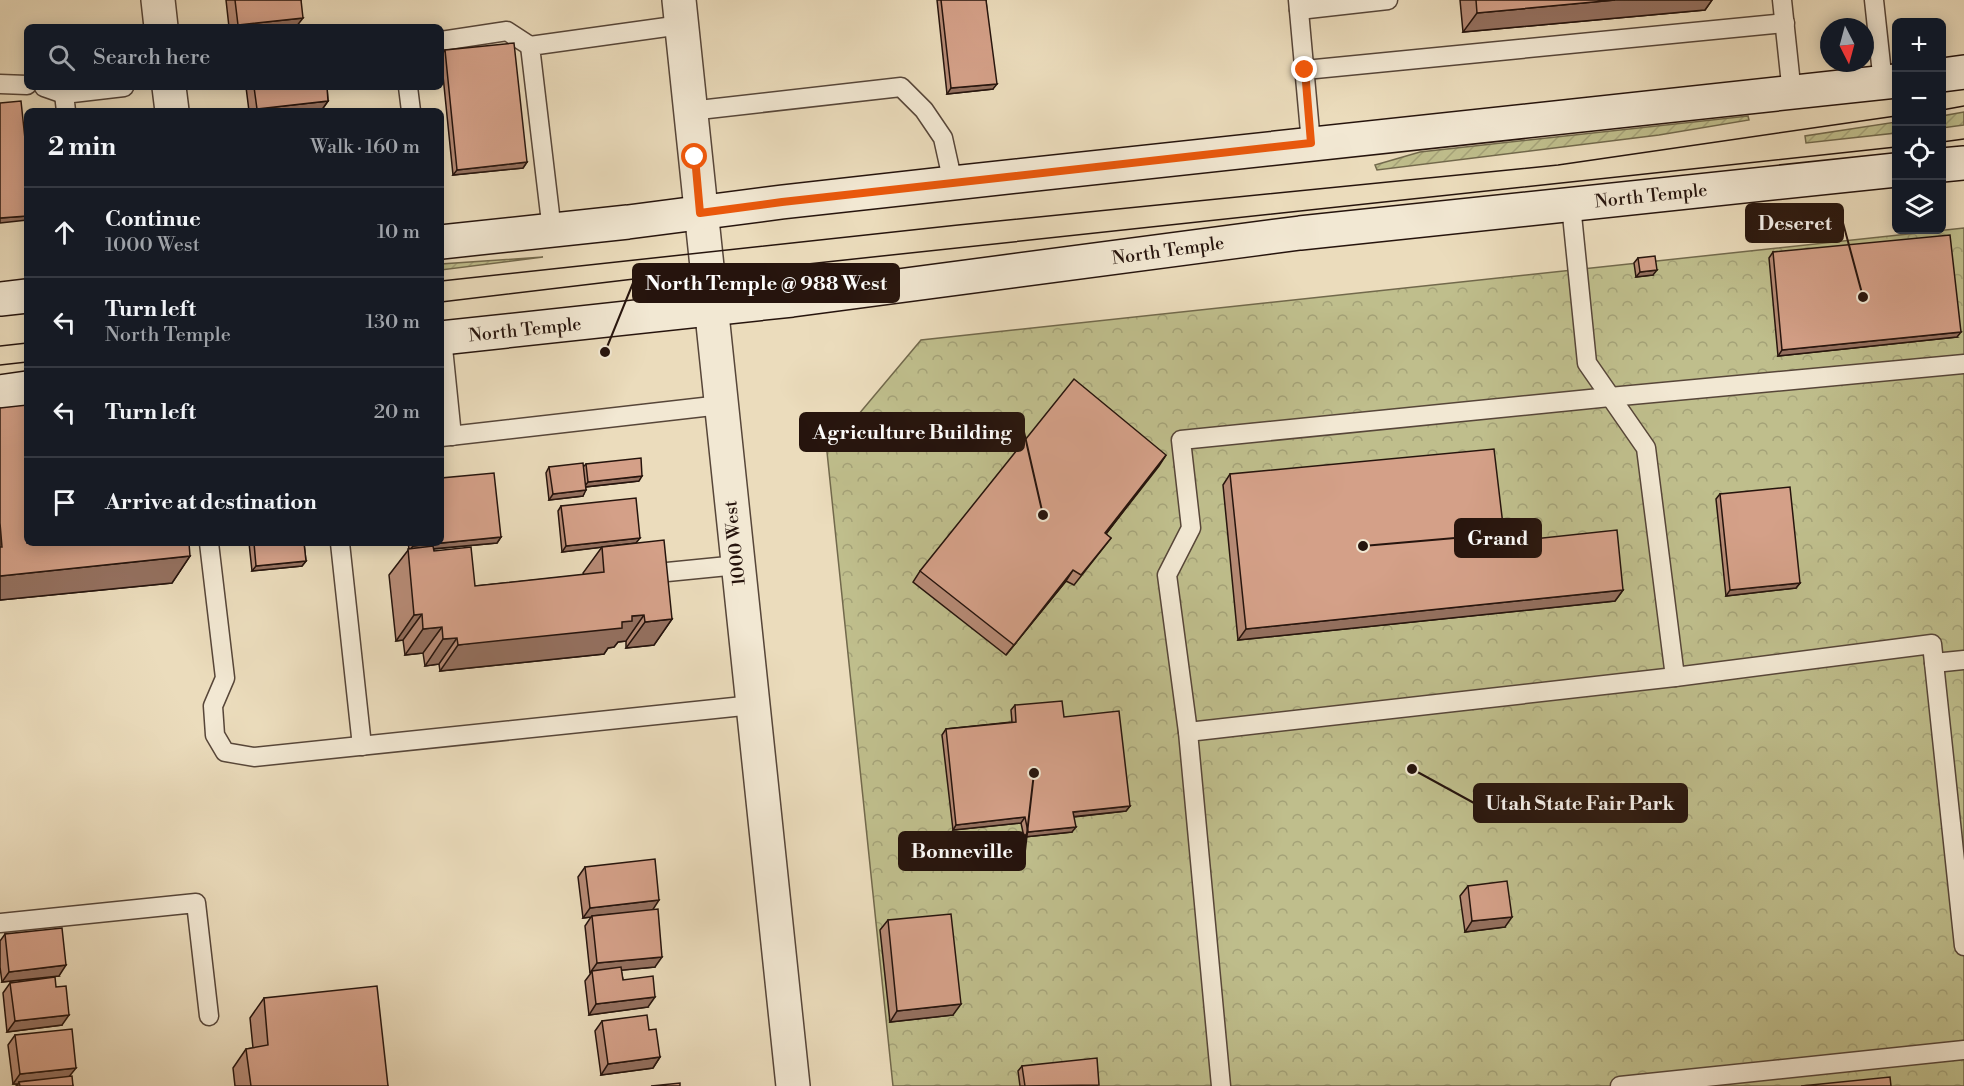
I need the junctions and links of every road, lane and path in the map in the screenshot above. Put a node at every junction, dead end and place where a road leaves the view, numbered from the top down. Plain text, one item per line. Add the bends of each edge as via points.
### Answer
1 (158, 0) edge
2 (1388, 0) edge
3 (1782, 0) edge
4 (1874, 0) edge
5 (1298, 5) edge
6 (680, 13) edge
7 (1785, 22) junction
8 (162, 24) edge
9 (444, 41) edge
10 (530, 46) junction
11 (1305, 70) junction
12 (1964, 72) edge
13 (1946, 74) edge
14 (1890, 82) edge
15 (0, 84) edge
16 (24, 85) edge
17 (49, 90) edge
18 (113, 90) edge
19 (169, 90) edge
20 (408, 90) edge
21 (1792, 94) junction
22 (65, 103) edge
23 (172, 108) edge
24 (411, 108) edge
25 (690, 111) junction
26 (1311, 143) junction
27 (1964, 163) edge
28 (1946, 165) edge
29 (1892, 170) edge
30 (953, 183) junction
31 (1571, 205) junction
32 (700, 213) junction
33 (552, 231) junction
34 (444, 242) edge
35 (24, 296) edge
36 (0, 300) edge
37 (711, 310) junction
38 (444, 338) edge
39 (1964, 364) edge
40 (444, 387) edge
41 (24, 388) edge
42 (0, 392) edge
43 (1610, 397) junction
44 (721, 405) junction
45 (447, 436) edge
46 (209, 546) edge
47 (340, 546) edge
48 (738, 565) junction
49 (646, 574) edge
50 (1964, 660) edge
51 (1934, 663) junction
52 (1675, 677) junction
53 (753, 705) junction
54 (1188, 732) junction
55 (362, 746) junction
56 (0, 923) edge
57 (1964, 946) edge
58 (208, 1016) dead end
59 (1964, 1050) edge
60 (793, 1086) edge
61 (1221, 1086) edge
62 (1620, 1086) edge

1 - 8 main road
2 - 5 lane
3 - 7 lane
4 - 14 lane
5 - 11 lane
6 - 10 lane
6 - 25 main road, 1000 West
7 - 11 lane
7 - 21 lane
9 - 10 lane via 507,31
10 - 33 lane
11 - 26 lane
12 - 13 main road
14 - 21 main road
15 - 16 lane
17 - 22 lane
18 - 22 lane
19 - 23 main road
20 - 24 lane
21 - 26 main road
25 - 30 lane via 901,87 924,110 943,138
25 - 32 main road, 1000 West
26 - 30 main road
27 - 28 main road
29 - 31 main road, North Temple
30 - 32 main road
31 - 37 main road, North Temple via 1300,233
31 - 43 lane via 1587,363
32 - 33 main road
32 - 37 main road, 1000 West
33 - 34 main road
35 - 36 main road
37 - 38 main road, North Temple
37 - 44 main road, 1000 West
39 - 43 lane
40 - 45 lane
41 - 42 main road
43 - 52 lane via 1646,448
43 - 54 lane via 1180,440 1191,528 1167,575
44 - 45 lane
44 - 48 main road, 1000 West
46 - 55 lane via 225,678 213,706 215,735 225,752 254,757
47 - 55 lane
48 - 49 lane
48 - 53 main road, 1000 West
50 - 51 lane
51 - 52 lane via 1932,644
51 - 57 lane
52 - 54 lane
53 - 55 lane
53 - 60 main road, 1000 West
54 - 61 lane
56 - 58 lane via 196,903
59 - 62 lane

